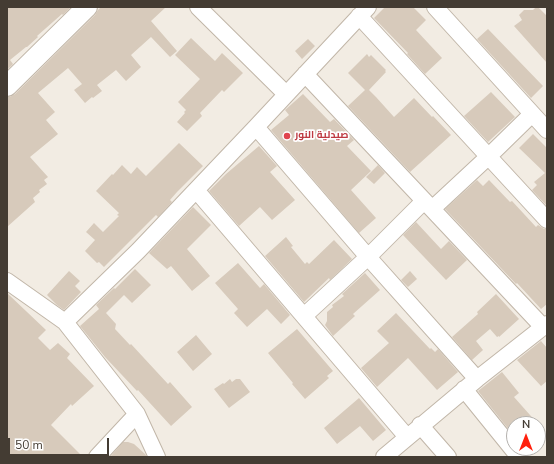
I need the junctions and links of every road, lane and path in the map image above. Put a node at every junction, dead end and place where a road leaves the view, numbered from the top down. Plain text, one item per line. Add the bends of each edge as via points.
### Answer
1 (88, 7) edge
2 (198, 7) edge
3 (435, 7) edge
4 (363, 12) edge
5 (304, 74) junction
6 (7, 86) edge
7 (286, 94) junction
8 (532, 114) junction
9 (256, 127) junction
10 (547, 130) edge
11 (489, 156) junction
12 (196, 190) junction
13 (428, 205) junction
14 (547, 220) edge
15 (368, 257) junction
16 (7, 281) edge
17 (304, 316) junction
18 (65, 322) junction
19 (545, 325) edge
20 (477, 379) junction
21 (464, 389) junction
22 (137, 414) junction
23 (420, 425) junction
24 (407, 437) junction
25 (97, 457) edge
26 (157, 457) edge
27 (384, 457) edge
28 (448, 457) edge
29 (519, 457) edge

1 - 6 street
2 - 7 street
3 - 8 street
4 - 5 street
4 - 11 street
5 - 7 street
5 - 13 street
7 - 9 street
8 - 10 street
8 - 11 street
9 - 12 street
9 - 15 street
11 - 13 street
11 - 14 street
12 - 17 street
12 - 18 street
13 - 15 street
13 - 19 street
15 - 17 street
15 - 20 street
16 - 18 street
17 - 24 street
18 - 22 street
19 - 20 street
20 - 21 street
21 - 23 street
21 - 29 street
22 - 25 street
22 - 26 street
23 - 24 street
23 - 28 street
24 - 27 street

